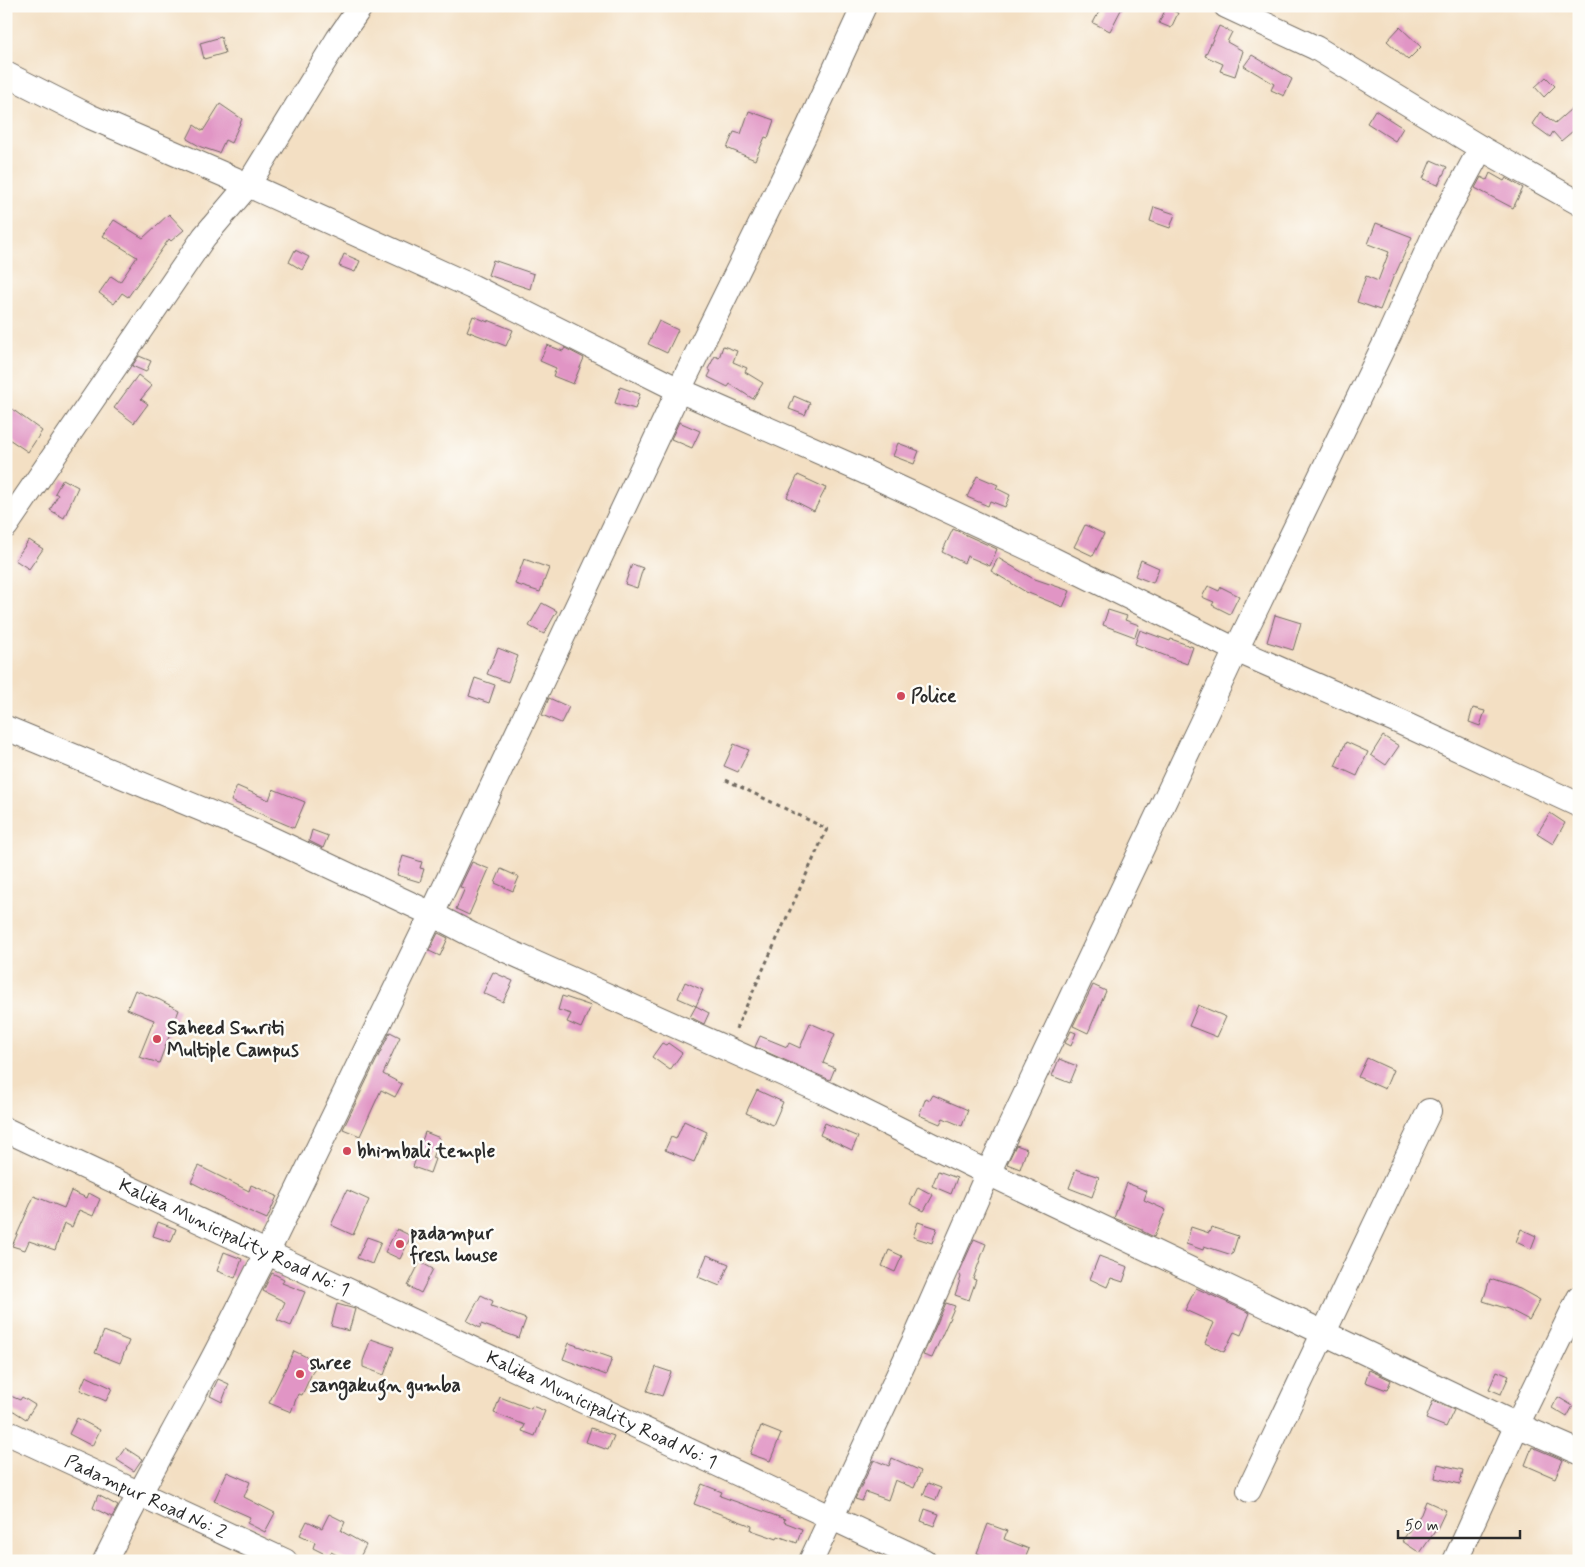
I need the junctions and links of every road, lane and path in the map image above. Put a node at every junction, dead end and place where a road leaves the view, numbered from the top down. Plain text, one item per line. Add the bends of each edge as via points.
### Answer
1 (361, 6) edge
2 (864, 6) edge
3 (1226, 6) edge
4 (6, 74) edge
5 (1481, 148) junction
6 (248, 185) junction
7 (1579, 203) edge
8 (679, 390) junction
9 (6, 526) edge
10 (1236, 650) junction
11 (6, 728) edge
12 (726, 780) dead end
13 (1579, 805) edge
14 (432, 914) junction
15 (727, 1049) junction
16 (1429, 1111) dead end
17 (6, 1130) edge
18 (988, 1173) junction
19 (267, 1253) junction
20 (1579, 1298) edge
21 (1323, 1332) junction
22 (1518, 1425) junction
23 (6, 1432) edge
24 (1579, 1452) edge
25 (1249, 1490) dead end
26 (138, 1494) junction
27 (832, 1518) junction
28 (105, 1561) edge
29 (285, 1561) edge
30 (811, 1561) edge
31 (924, 1561) edge
32 (1456, 1561) edge

1 - 6 street
2 - 8 street
3 - 5 street via 1316,48
4 - 6 street via 92,117
5 - 7 street
5 - 10 street via 1436,231
6 - 8 street via 473,287
6 - 9 street via 204,237
8 - 10 street via 1034,550
8 - 14 street
10 - 13 street
10 - 18 street
11 - 14 street via 259,833
12 - 15 path via 827,829
14 - 15 street
14 - 19 street
15 - 18 street via 828,1094
16 - 21 street
17 - 19 street, Kalika Municipality Road No: 1
18 - 21 street
18 - 27 street
19 - 26 street
19 - 27 street, Kalika Municipality Road No: 1
20 - 22 street
21 - 22 street
21 - 25 street
22 - 24 street
22 - 32 street
23 - 26 street, Padampur Road No: 2
26 - 28 street
26 - 29 street, Padampur Road No: 2
27 - 30 street
27 - 31 street, Kalika Municipality Road No: 1

